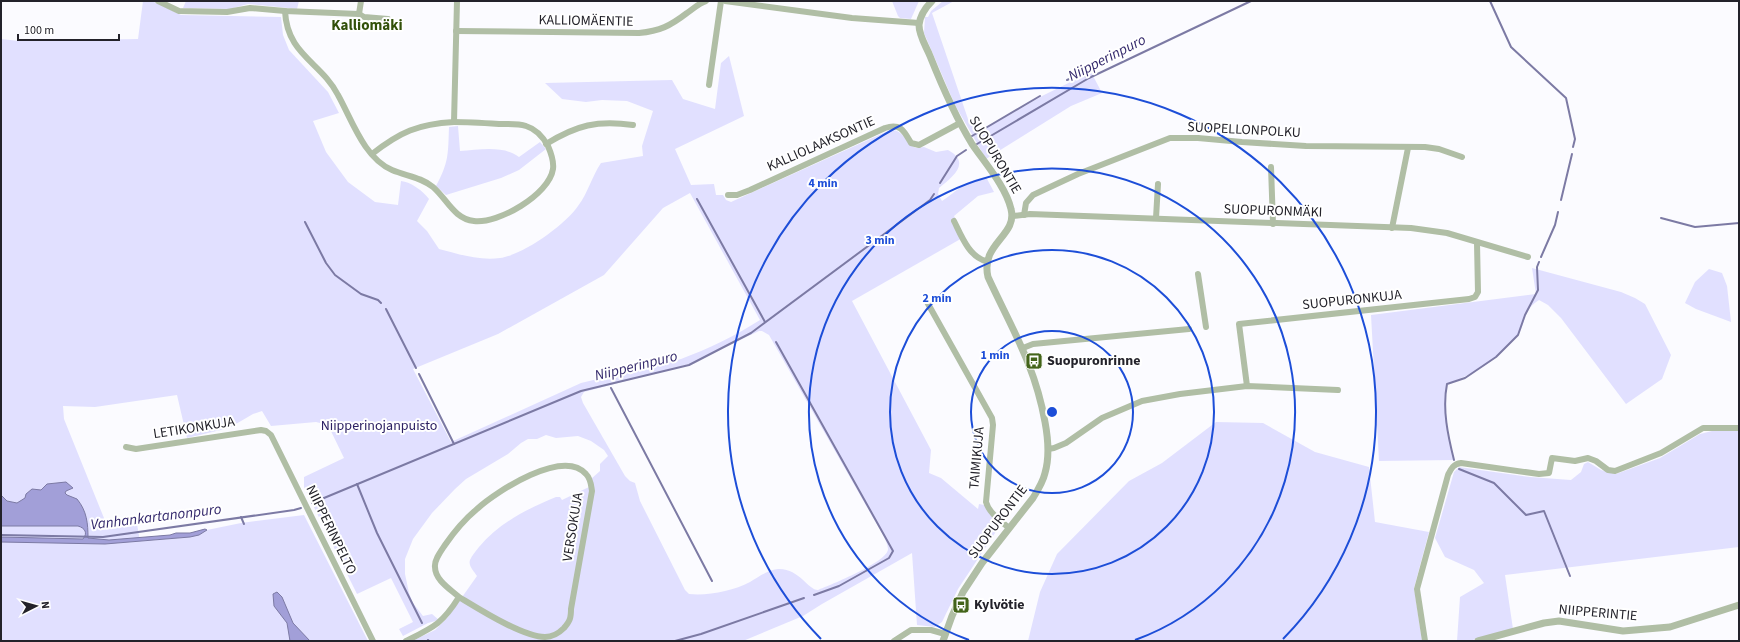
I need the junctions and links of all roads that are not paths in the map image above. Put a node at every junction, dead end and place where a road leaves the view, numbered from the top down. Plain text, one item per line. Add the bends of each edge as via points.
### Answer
1 (158, 1) edge
2 (361, 1) edge
3 (457, 1) edge
4 (706, 1) edge
5 (721, 1) edge
6 (724, 1) edge
7 (932, 1) edge
8 (285, 11) junction
9 (359, 14) junction
10 (388, 19) dead end
11 (919, 23) junction
12 (456, 31) junction
13 (709, 85) dead end
14 (454, 122) junction
15 (960, 123) junction
16 (633, 125) dead end
17 (546, 144) junction
18 (1408, 148) junction
19 (372, 154) junction
20 (1462, 157) dead end
21 (1271, 167) dead end
22 (1158, 184) dead end
23 (728, 195) dead end
24 (1024, 215) junction
25 (1013, 216) junction
26 (1156, 218) junction
27 (954, 221) dead end
28 (1273, 224) junction
29 (1392, 228) junction
30 (1477, 243) junction
31 (1528, 257) dead end
32 (986, 261) junction
33 (1198, 274) dead end
34 (927, 302) dead end
35 (1206, 327) dead end
36 (1189, 329) dead end
37 (1023, 348) junction
38 (1247, 386) junction
39 (1338, 390) dead end
40 (1739, 428) edge
41 (266, 431) joint
42 (126, 447) dead end
43 (1048, 449) junction
44 (1009, 528) junction
45 (459, 597) junction
46 (1739, 605) edge
47 (944, 638) edge
48 (373, 641) edge
49 (406, 641) edge
50 (894, 641) edge
51 (1426, 641) edge
52 (1478, 641) edge

1 - 8 street via 179,11 227,12 250,8
2 - 9 street
3 - 12 street
4 - 12 street, KALLIOMÄENTIE via 673,24 651,32
5 - 13 street
6 - 11 street via 852,18
7 - 11 street via 925,8
8 - 9 street
8 - 19 street via 286,26 294,43 338,94 352,125
9 - 10 street via 364,17
11 - 15 street, SUOPURONTIE via 921,35
12 - 14 street
14 - 17 street via 524,125 539,134
14 - 19 street via 430,123 416,128 388,142
15 - 23 street, KALLIOLAAKSONTIE via 919,145 911,143 904,131 898,127 885,128 750,190
15 - 25 street, SUOPURONTIE via 1007,198
16 - 17 street via 605,123 581,126
17 - 19 street via 551,152 553,169 545,186 506,215 484,221 474,221 460,216 434,188 419,179 392,170
18 - 20 street, SUOPELLONPOLKU via 1439,149
18 - 24 street, SUOPELLONPOLKU via 1170,138 1078,174 1033,195 1026,203
18 - 29 street
21 - 28 street
22 - 26 street
24 - 25 street, SUOPURONMÄKI
24 - 26 street, SUOPURONMÄKI
25 - 32 street, SUOPURONTIE via 1007,231
26 - 28 street, SUOPURONMÄKI
27 - 32 street via 972,253
28 - 29 street, SUOPURONMÄKI
29 - 30 street, SUOPURONMÄKI via 1429,230
30 - 31 street, SUOPURONMÄKI
30 - 38 street, SUOPURONKUJA via 1478,292 1469,299 1239,324
32 - 37 street, SUOPURONTIE via 988,277
33 - 35 street
34 - 44 street, TAIMIKUJA via 992,418 986,502
36 - 37 street via 1033,344
37 - 43 street, SUOPURONTIE via 1040,396
38 - 39 street
38 - 43 street via 1142,401 1102,418 1066,443
40 - 51 street via 1703,428 1661,453 1616,471 1608,470 1588,458 1575,461 1552,458 1549,472 1539,474 1456,464 1448,475 1417,589
41 - 42 street, LETIKONKUJA via 136,449
41 - 48 street, NIIPPERINPELTO via 271,435
43 - 44 street, SUOPURONTIE via 1045,473 1039,487
44 - 47 street, SUOPURONTIE via 963,592
45 - 45 street, VERSOKUJA via 490,616 533,635 545,637 560,632 571,620 592,492 586,473 568,466 534,474 497,493 471,515 448,541 435,567 441,581
45 - 49 street via 449,614 438,624
46 - 52 street, NIIPPERINTIE via 1670,627 1623,631 1559,621
47 - 50 street via 931,630 911,630

